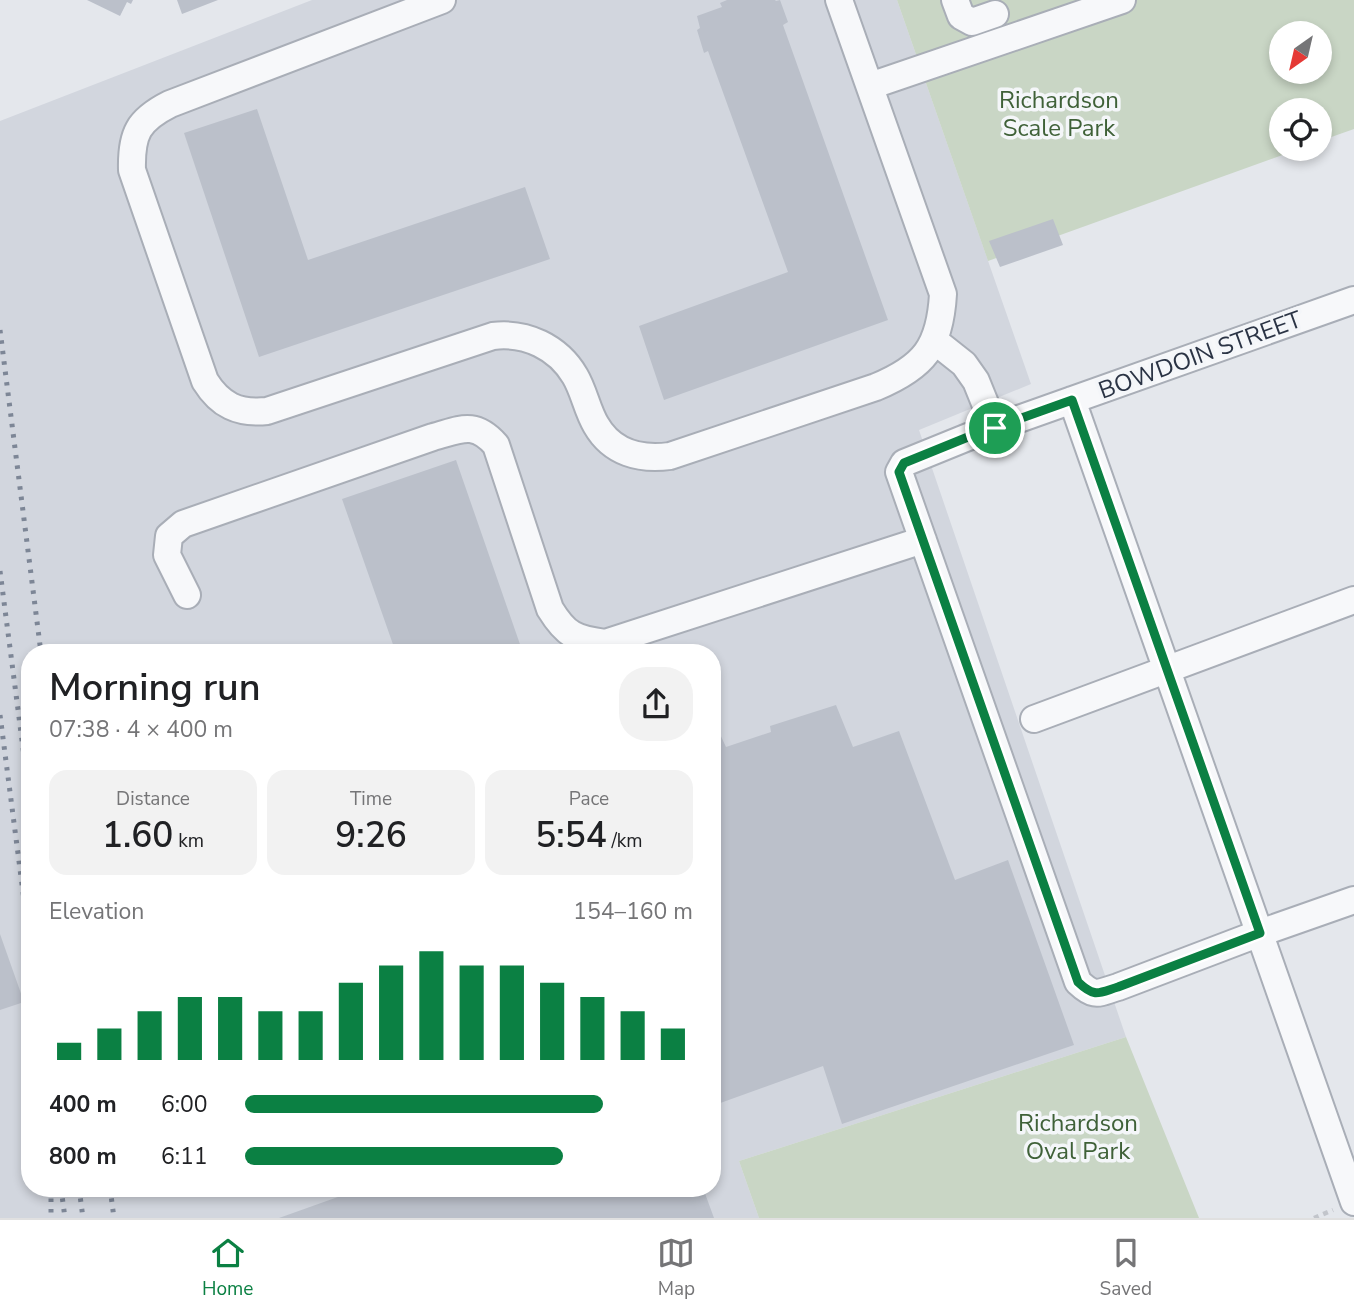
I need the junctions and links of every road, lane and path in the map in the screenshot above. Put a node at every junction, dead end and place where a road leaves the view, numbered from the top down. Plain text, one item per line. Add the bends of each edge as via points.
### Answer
1 (442, 0) edge
2 (839, 0) edge
3 (955, 0) edge
4 (1122, 0) edge
5 (996, 7) edge
6 (1005, 40) junction
7 (870, 86) junction
8 (1354, 300) edge
9 (935, 341) junction
10 (1072, 400) junction
11 (995, 428) junction
12 (923, 540) junction
13 (187, 595) dead end
14 (1354, 600) edge
15 (1167, 670) junction
16 (1034, 719) dead end
17 (1354, 900) edge
18 (1260, 933) junction
19 (1354, 1201) edge

1 - 9 street via 170,104 156,111 138,131 132,145 132,170 205,381 223,401 237,410 267,411 506,334 551,349 575,377 605,437 619,449 651,458 670,456 876,387 903,375
2 - 7 street
3 - 5 street via 961,16 972,22
4 - 6 street
5 - 6 street
6 - 7 street
7 - 9 street via 943,295
8 - 10 street, BOWDOIN STREET
9 - 11 street via 964,364 976,381
10 - 11 street, BOWDOIN STREET
10 - 15 street
11 - 12 street, BOWDOIN STREET via 904,463 899,472
12 - 13 street via 605,643 584,640 561,627 550,609 496,445 486,433 468,428 183,524 169,536 167,555
12 - 18 street, BOWDOIN STREET via 1078,982 1088,992 1097,993
14 - 15 street
15 - 16 street
15 - 18 street
17 - 18 street, BOWDOIN STREET
18 - 19 street

